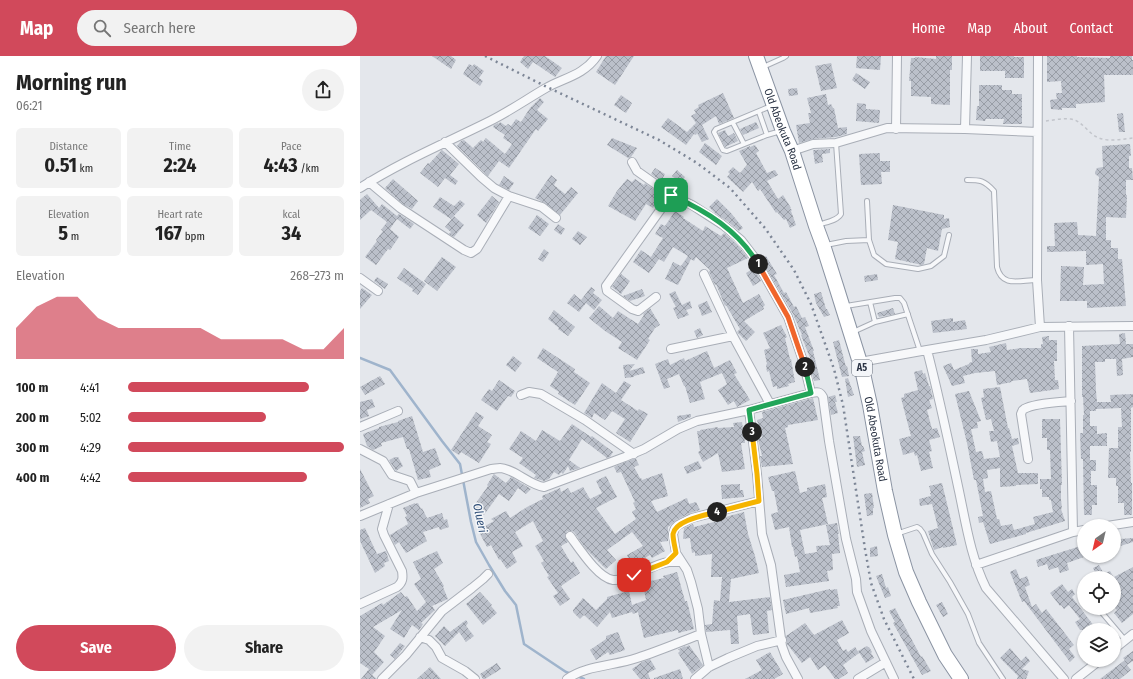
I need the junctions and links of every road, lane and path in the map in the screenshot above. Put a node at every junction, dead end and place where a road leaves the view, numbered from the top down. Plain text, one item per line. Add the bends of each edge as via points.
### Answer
1 (597, 56) edge
2 (786, 56) edge
3 (897, 56) edge
4 (967, 56) edge
5 (1038, 56) edge
6 (758, 62) edge
7 (774, 105) junction
8 (759, 112) junction
9 (1038, 121) junction
10 (733, 122) junction
11 (896, 129) junction
12 (965, 130) junction
13 (783, 131) junction
14 (1037, 132) junction
15 (766, 134) junction
16 (1133, 138) edge
17 (445, 142) junction
18 (744, 144) junction
19 (836, 144) junction
20 (792, 151) junction
21 (632, 162) dead end
22 (967, 180) dead end
23 (369, 182) junction
24 (360, 188) edge
25 (671, 195) junction
26 (509, 196) junction
27 (868, 201) dead end
28 (556, 218) dead end
29 (816, 226) junction
30 (949, 235) dead end
31 (869, 240) junction
32 (823, 245) junction
33 (704, 274) dead end
34 (360, 278) edge
35 (1037, 280) junction
36 (378, 291) dead end
37 (656, 297) dead end
38 (870, 302) junction
39 (843, 306) junction
40 (908, 314) junction
41 (875, 322) junction
42 (1069, 326) junction
43 (1133, 326) edge
44 (1040, 327) junction
45 (851, 333) junction
46 (733, 336) junction
47 (670, 349) dead end
48 (924, 350) junction
49 (860, 362) junction
50 (811, 393) junction
51 (521, 395) dead end
52 (1071, 401) junction
53 (770, 404) junction
54 (749, 410) junction
55 (398, 412) dead end
56 (360, 426) edge
57 (360, 450) edge
58 (634, 454) junction
59 (1028, 459) dead end
60 (416, 493) junction
61 (759, 501) junction
62 (389, 504) junction
63 (360, 516) edge
64 (1133, 522) edge
65 (1121, 524) edge
66 (1077, 531) edge
67 (1074, 532) junction
68 (895, 535) junction
69 (570, 536) dead end
70 (676, 553) junction
71 (667, 562) junction
72 (681, 562) junction
73 (976, 564) junction
74 (488, 574) dead end
75 (360, 604) edge
76 (1104, 615) edge
77 (701, 634) junction
78 (1133, 634) edge
79 (420, 637) junction
80 (782, 640) junction
81 (1126, 640) junction
82 (1121, 644) edge
83 (886, 662) junction
84 (709, 667) junction
85 (1091, 667) edge
86 (382, 679) edge
87 (475, 679) edge
88 (567, 679) edge
89 (695, 679) edge
90 (798, 679) edge
91 (858, 679) edge
92 (894, 679) edge
93 (961, 679) edge
94 (1003, 679) edge
95 (1064, 679) edge
96 (1076, 679) edge

1 - 17 street via 583,71 547,87 491,120
2 - 6 lane
3 - 11 street
4 - 12 street
5 - 9 street
6 - 7 highway, Old Abeokuta Road / A5
7 - 8 lane
7 - 13 highway, Old Abeokuta Road / A5
8 - 10 lane
8 - 15 lane
9 - 14 street
9 - 16 path via 1071,119 1082,124 1098,138
10 - 18 lane
10 - 18 lane via 714,132 723,150 727,151
11 - 12 street
11 - 19 street via 887,128
12 - 14 street
13 - 15 lane
13 - 20 highway, Old Abeokuta Road / A5
14 - 35 street
15 - 18 lane
17 - 23 street
17 - 26 street via 494,188
19 - 20 street via 813,144
19 - 29 lane via 840,214 836,219
20 - 29 highway, Old Abeokuta Road / A5
21 - 25 street via 637,171
22 - 35 lane via 982,180 994,191 999,274 1010,282
23 - 24 street
23 - 26 street via 400,208 471,253 477,249
25 - 37 street via 606,286 606,291 638,311
25 - 50 street via 723,225 741,240 754,257 788,317 804,361
26 - 28 street via 542,207
27 - 31 lane
29 - 32 highway, Old Abeokuta Road / A5
30 - 31 lane via 944,256 930,266 918,269 886,264 874,255
31 - 32 lane
32 - 39 highway, Old Abeokuta Road / A5
33 - 46 street
34 - 36 street
35 - 44 street
38 - 39 lane
38 - 40 lane via 900,298
38 - 41 lane
39 - 45 highway, Old Abeokuta Road / A5
40 - 41 lane
40 - 48 lane
41 - 45 lane
42 - 43 street
42 - 44 street
42 - 52 street
44 - 48 street via 986,340
45 - 49 highway, Old Abeokuta Road / A5
46 - 47 street
46 - 53 street
48 - 49 street
48 - 73 street via 937,386
49 - 68 highway, Old Abeokuta Road / A5
50 - 53 street
50 - 83 street via 819,392 823,397 857,592 870,631
51 - 58 street via 529,392 541,394 585,420
52 - 59 street via 1039,405 1022,411
52 - 67 street
53 - 54 street
54 - 58 street via 689,424
54 - 61 street
55 - 56 street
57 - 60 street via 383,461 392,474 410,481
58 - 60 street via 544,487 500,468
60 - 62 street
61 - 70 street via 692,518 678,525 673,534
61 - 80 street via 762,534 771,564
62 - 63 street
62 - 75 street via 382,529 402,571 402,582
64 - 65 street
66 - 67 street
67 - 73 street
68 - 93 highway, Old Abeokuta Road / A5 via 906,572 919,602 945,655
68 - 94 lane via 917,527 924,534 932,554 968,614 979,643
69 - 71 street via 584,556 606,578 613,580
70 - 71 street
70 - 72 street
71 - 72 street
72 - 77 street via 691,582
73 - 95 street via 986,588
74 - 79 street via 442,610
76 - 81 lane
77 - 84 street
77 - 88 street via 638,658 583,670
78 - 81 street
79 - 86 street
79 - 87 street via 429,640 442,658
80 - 84 street via 757,646
80 - 90 street via 786,657
81 - 82 street
83 - 91 street
83 - 92 street
84 - 89 street
85 - 96 street

